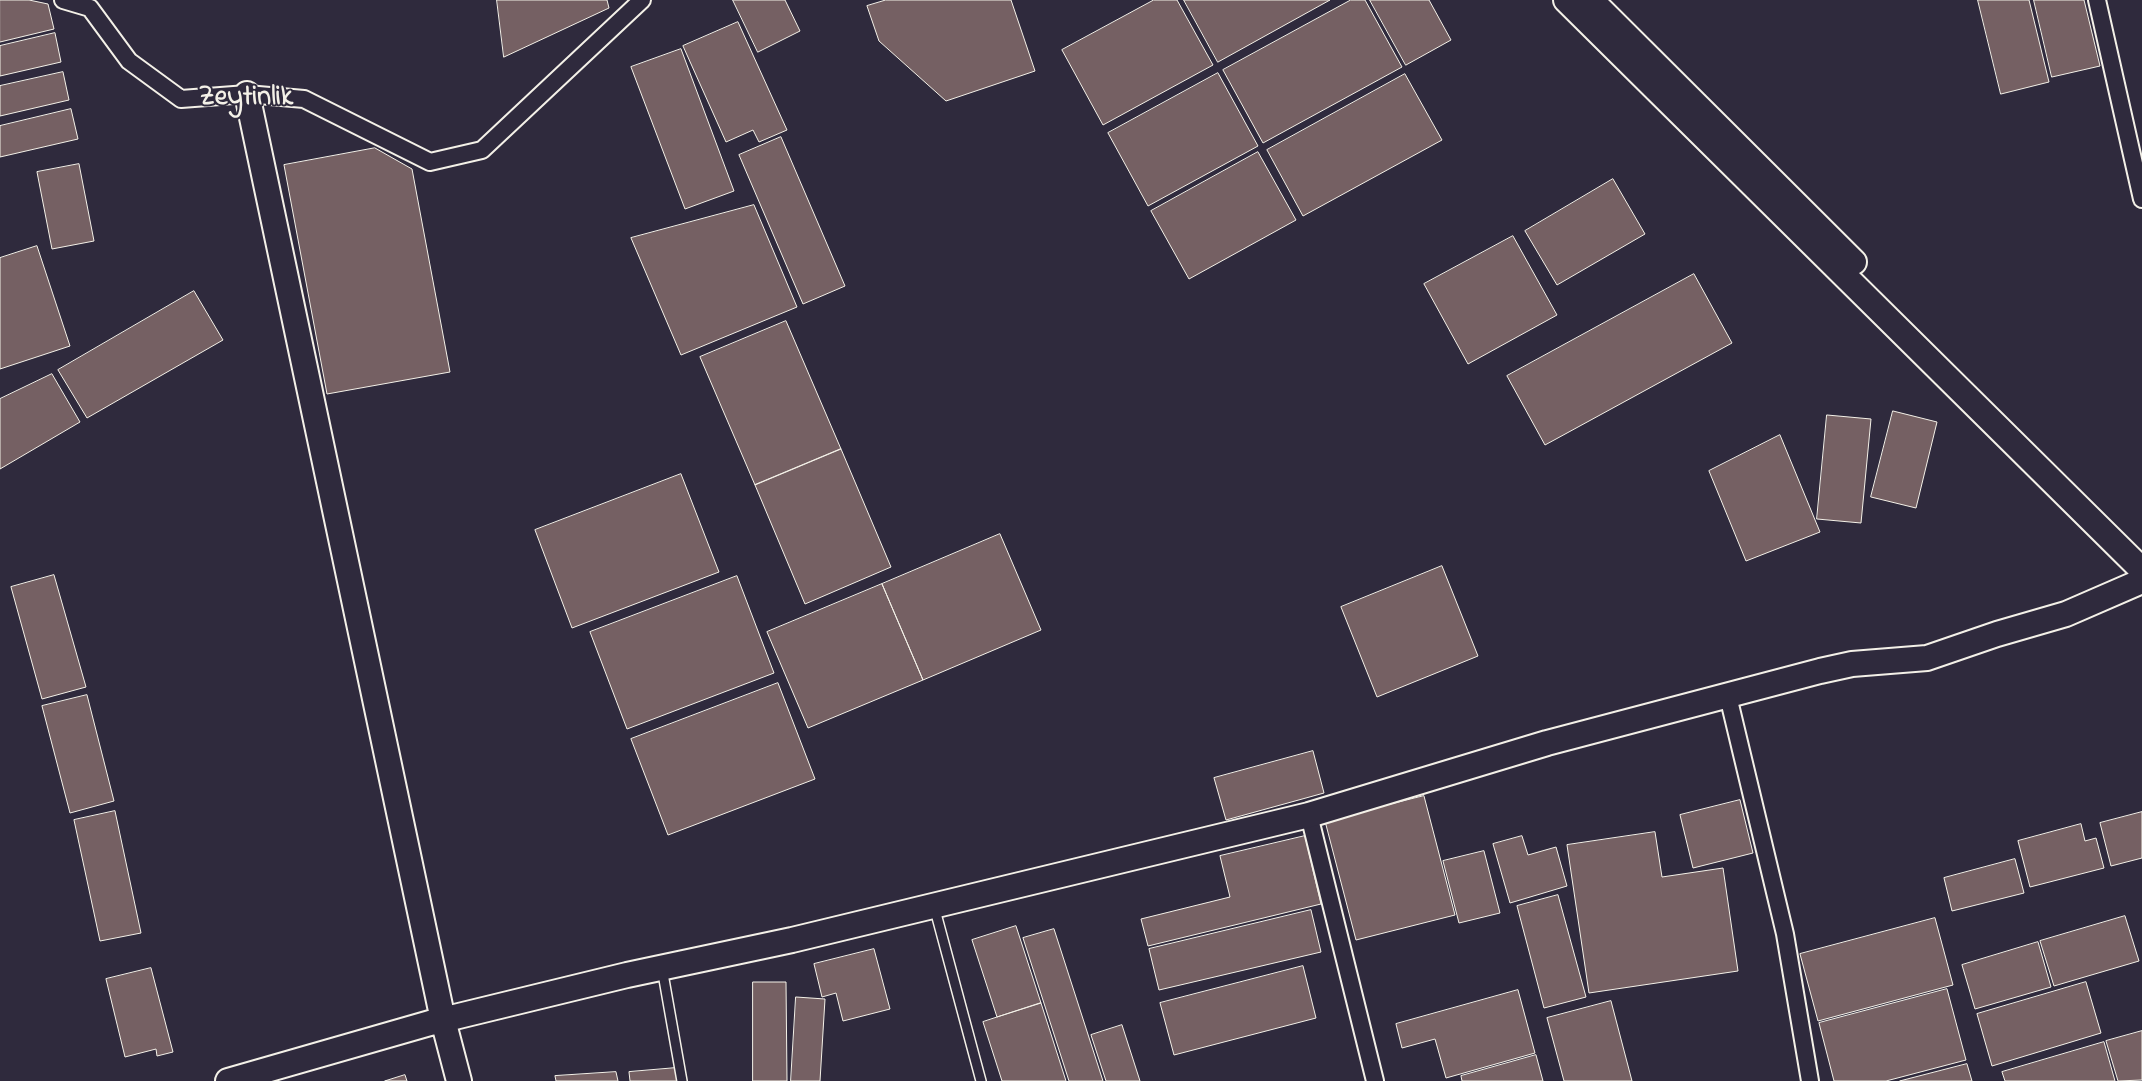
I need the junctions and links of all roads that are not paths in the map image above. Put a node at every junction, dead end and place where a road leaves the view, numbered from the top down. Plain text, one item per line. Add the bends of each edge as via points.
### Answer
1 (63, 0) edge
2 (642, 0) edge
3 (1566, 0) edge
4 (2097, 0) edge
5 (1601, 4) edge
6 (247, 94) junction
7 (2142, 199) edge
8 (2142, 548) edge
9 (2142, 570) edge
10 (2142, 581) edge
11 (1728, 696) junction
12 (1309, 815) junction
13 (934, 906) junction
14 (662, 968) junction
15 (444, 1020) junction
16 (228, 1081) edge
17 (459, 1081) edge
18 (682, 1081) edge
19 (981, 1081) edge
20 (1375, 1081) edge
21 (1810, 1081) edge

1 - 6 street via 90,8 129,60 181,99
2 - 6 street via 482,150 430,162 304,99
3 - 9 street
4 - 7 street
5 - 8 street
6 - 15 street
10 - 11 street via 2066,614 1927,658 1852,664
11 - 12 street via 1547,743
11 - 21 street via 1785,934
12 - 13 street
12 - 20 street
13 - 14 street
13 - 19 lane
14 - 15 street
14 - 18 lane
15 - 16 street
15 - 17 street

